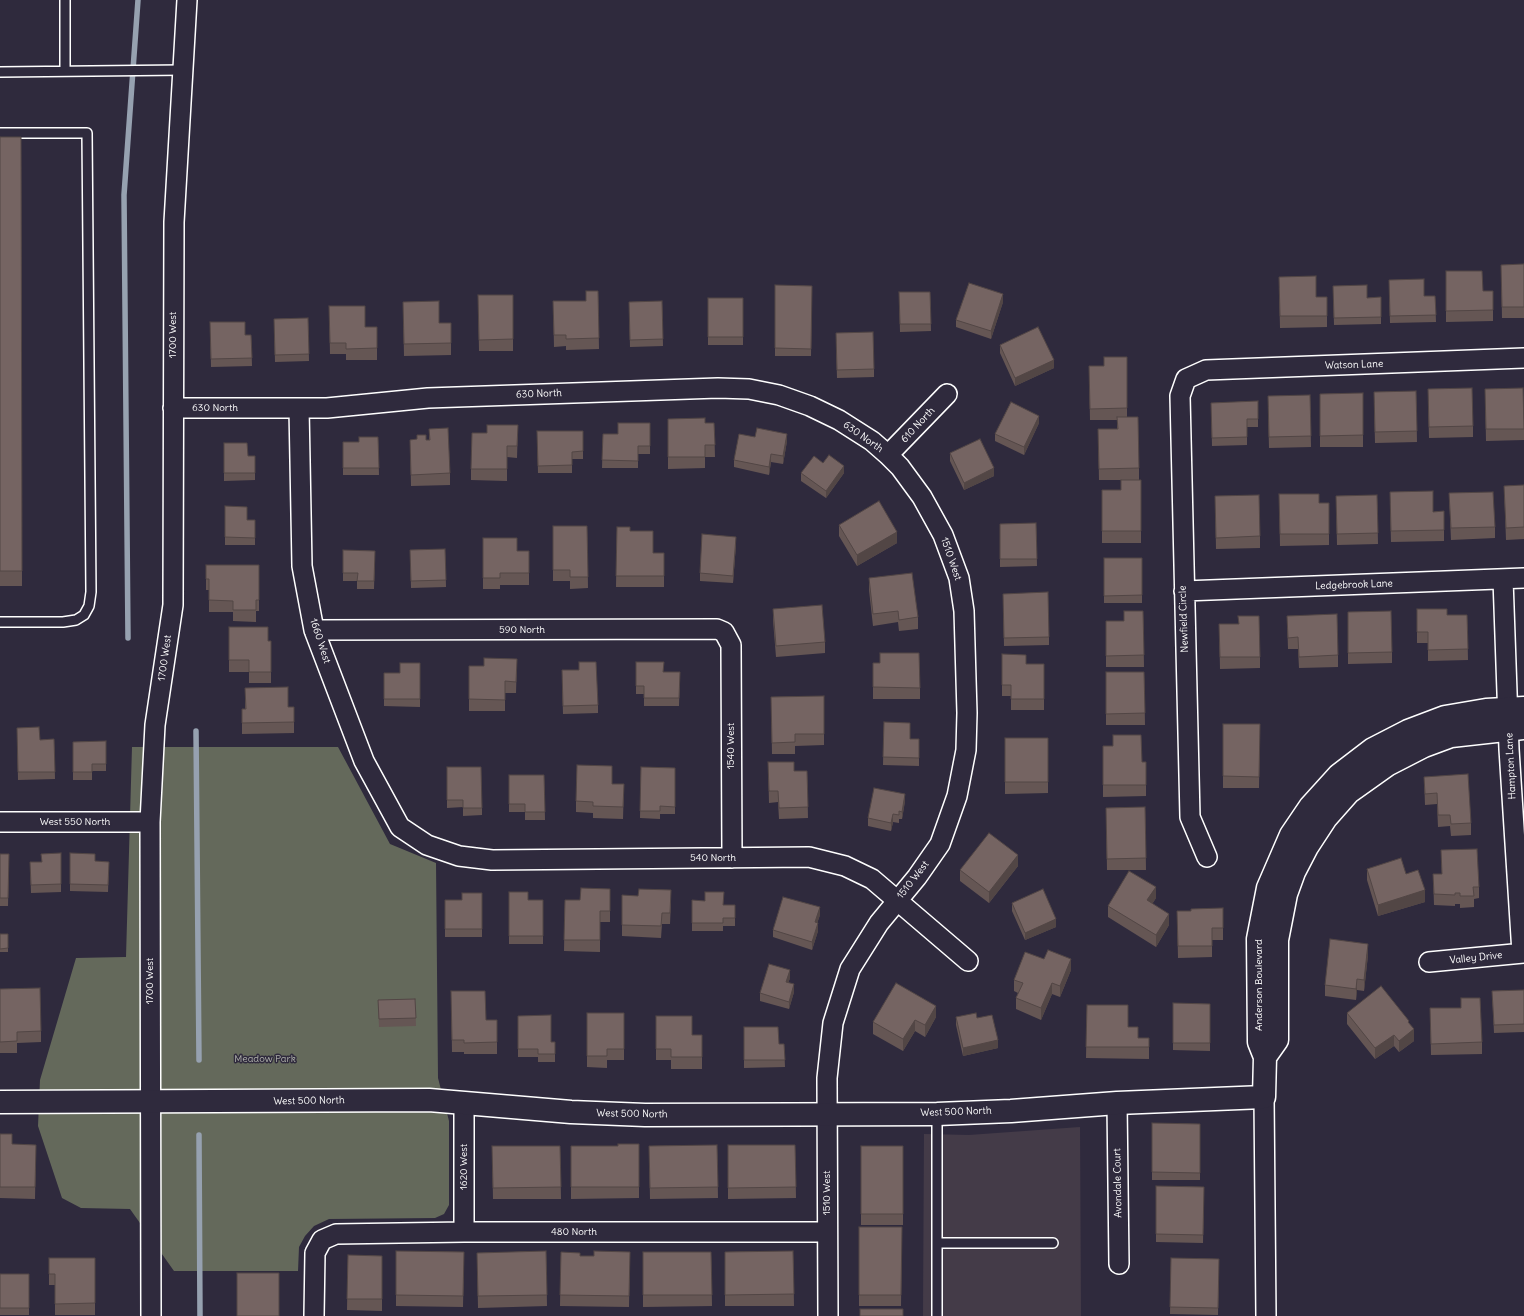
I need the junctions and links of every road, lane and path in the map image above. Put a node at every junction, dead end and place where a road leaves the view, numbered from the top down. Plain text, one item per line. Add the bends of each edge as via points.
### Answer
1 (65, 0) edge
2 (188, 0) edge
3 (183, 70) junction
4 (65, 71) junction
5 (0, 72) edge
6 (0, 134) edge
7 (1524, 358) edge
8 (1186, 379) joint
9 (947, 394) dead end
10 (173, 408) junction
11 (299, 408) junction
12 (888, 455) junction
13 (1524, 578) edge
14 (1503, 579) junction
15 (1184, 591) junction
16 (0, 622) edge
17 (314, 630) junction
18 (728, 635) joint
19 (1516, 719) edge
20 (0, 822) edge
21 (150, 822) junction
22 (427, 845) joint
23 (1207, 857) dead end
24 (732, 858) junction
25 (896, 901) junction
26 (1523, 953) edge
27 (968, 961) dead end
28 (1429, 962) dead end
29 (1264, 1097) junction
30 (0, 1102) edge
31 (151, 1102) junction
32 (464, 1102) junction
33 (1117, 1103) junction
34 (827, 1114) junction
35 (937, 1114) junction
36 (464, 1232) junction
37 (827, 1232) junction
38 (938, 1243) junction
39 (1053, 1243) dead end
40 (1119, 1264) dead end
41 (151, 1316) edge
42 (314, 1316) edge
43 (828, 1316) edge
44 (937, 1316) edge
45 (1266, 1316) edge

1 - 4 lane
2 - 3 street, 1700 West
3 - 4 lane
3 - 10 street, 1700 West via 174,222
4 - 5 lane
6 - 16 lane via 87,133 91,592 89,606 84,615 76,620
7 - 8 street, Watson Lane via 1206,370
8 - 15 street, Newfield Circle via 1180,396
9 - 12 street, 610 North
10 - 11 street, 630 North
10 - 21 street, 1700 West via 173,605 155,725
11 - 12 street, 630 North via 428,398 710,388 749,389 779,395 810,406 839,420 872,441
11 - 17 street, 1660 West via 302,566
12 - 25 street, 1510 West via 922,496 943,535 959,578 964,611 967,713 966,750 957,796 940,844
13 - 14 street, Ledgebrook Lane
14 - 15 street, Ledgebrook Lane
14 - 19 street, Hampton Lane
15 - 23 street, Newfield Circle via 1190,817
17 - 18 street, 590 North via 718,630
17 - 22 street, 1660 West via 364,761 400,827
18 - 24 street, 1540 West via 731,645
19 - 26 street, Hampton Lane
19 - 29 street, Anderson Boulevard via 1486,710 1446,717 1408,730 1373,749 1339,775 1310,807 1291,835 1268,888 1261,917 1257,958 1259,1042 1265,1057
20 - 21 street, West 550 North
21 - 31 street, 1700 West
22 - 24 street, 540 North via 459,856 492,860
24 - 25 street, 540 North via 809,857 845,866 872,879
25 - 27 street, 540 North
25 - 34 street, 1510 West via 850,969 832,1023
26 - 28 street, Valley Drive
29 - 33 street, West 500 North
29 - 45 street, Anderson Boulevard
30 - 31 street, West 500 North
31 - 32 street, West 500 North
31 - 41 street, 1700 West
32 - 34 street, West 500 North via 571,1112 645,1115
32 - 36 street, 1620 West
33 - 35 street, West 500 North
33 - 40 street, Avondale Court
34 - 35 street, West 500 North
34 - 37 street, 1510 West
35 - 38 lane
36 - 37 street, 480 North
36 - 42 street, 480 North via 351,1232 336,1234 322,1240 314,1265
37 - 43 street, 1510 West
38 - 39 lane
38 - 44 lane

